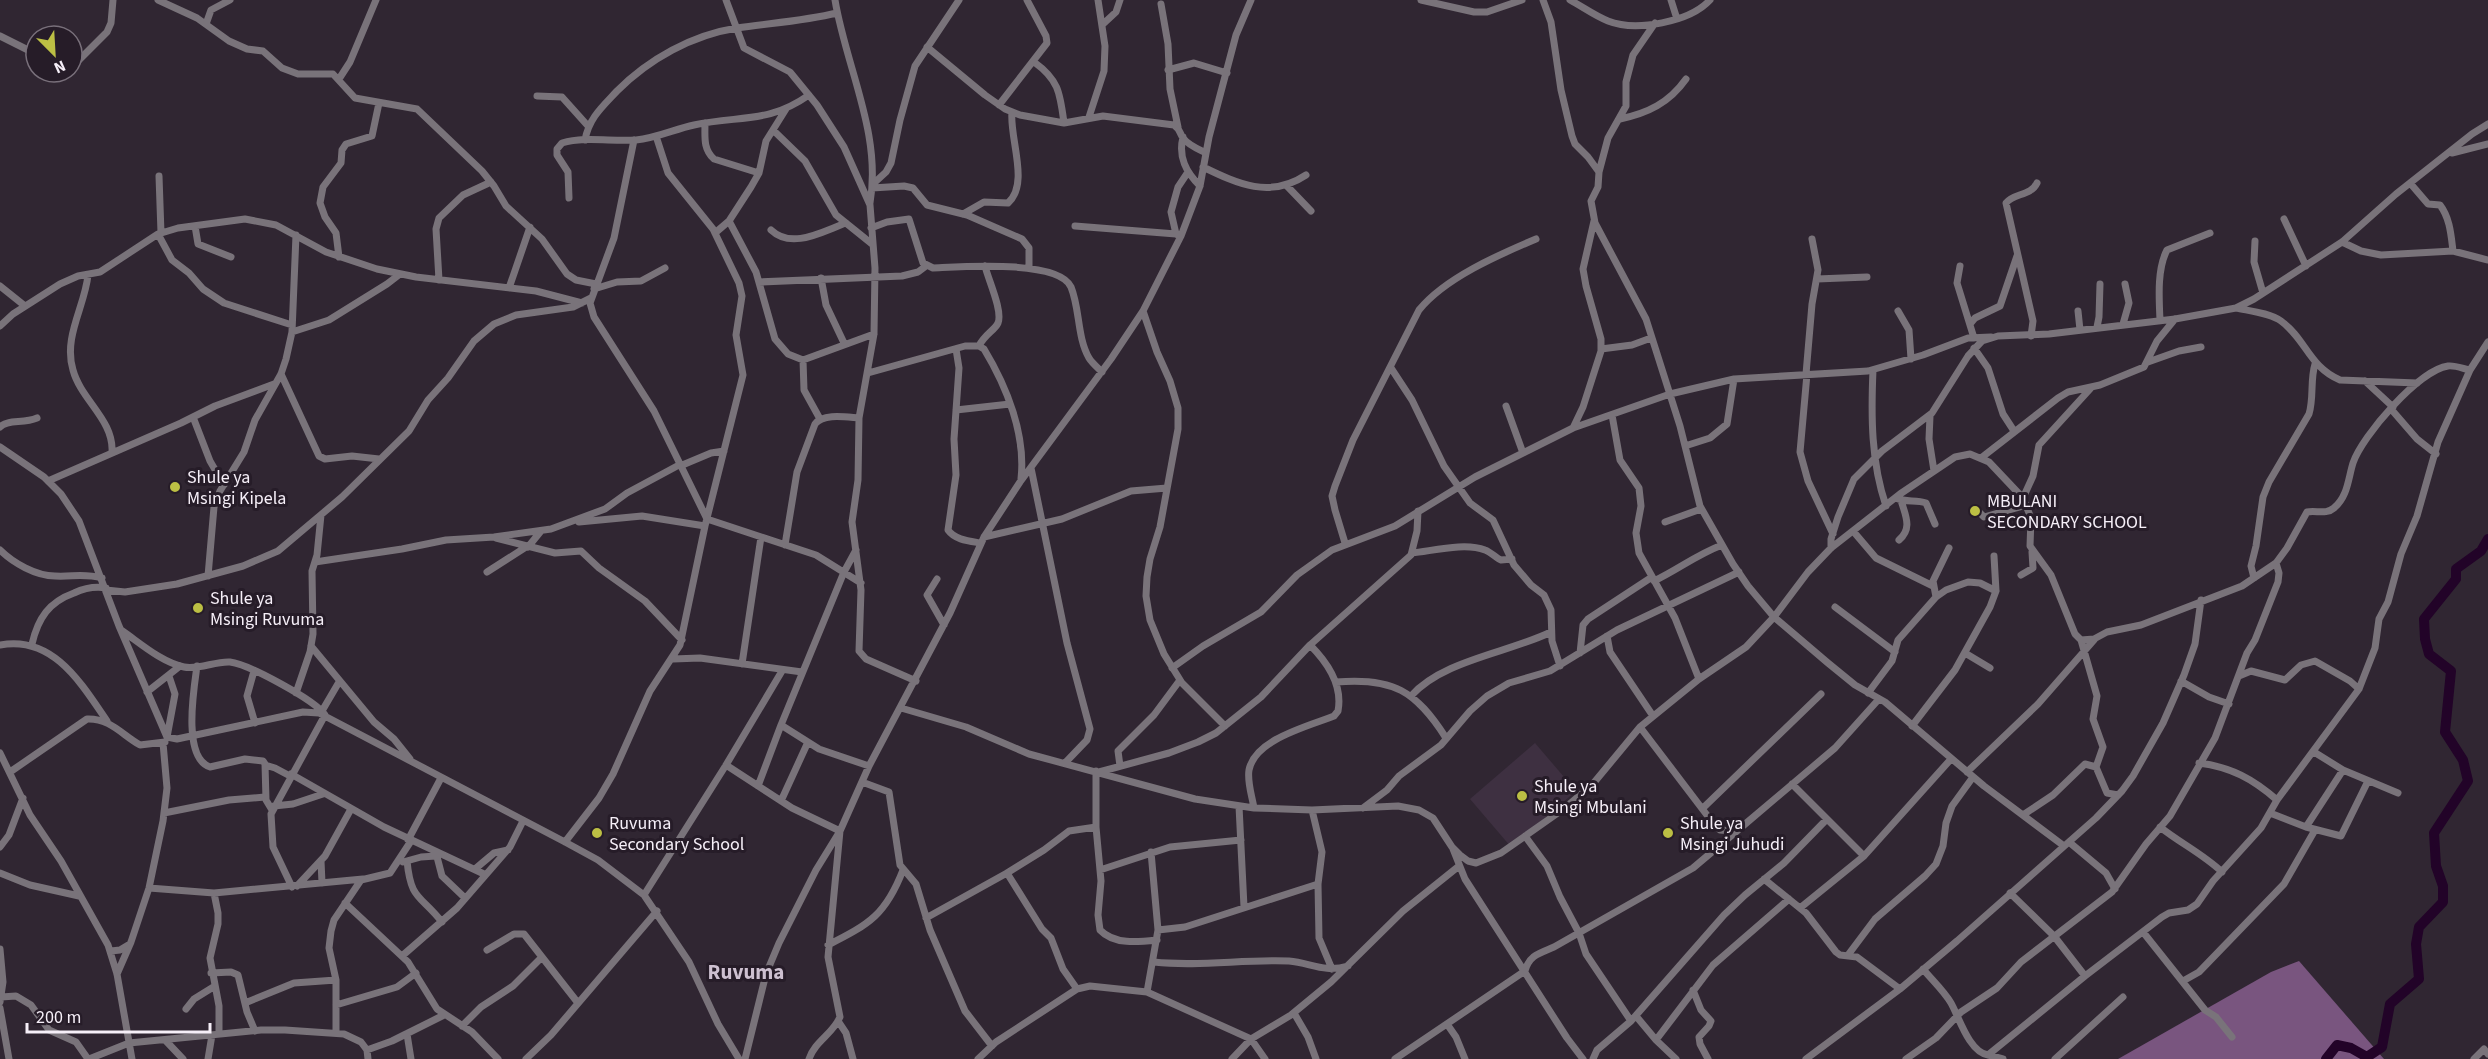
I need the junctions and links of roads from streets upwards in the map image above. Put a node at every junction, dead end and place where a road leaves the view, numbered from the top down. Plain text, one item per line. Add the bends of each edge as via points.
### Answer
1 (113, 0) edge
2 (158, 0) edge
3 (230, 0) edge
4 (376, 0) edge
5 (726, 0) edge
6 (836, 0) edge
7 (959, 0) edge
8 (1027, 0) edge
9 (1098, 0) edge
10 (1120, 0) edge
11 (1251, 0) edge
12 (1421, 0) edge
13 (1522, 0) edge
14 (1543, 0) edge
15 (1570, 0) edge
16 (1671, 0) edge
17 (1710, 0) edge
18 (1161, 4) dead end
19 (837, 13) junction
20 (1677, 19) junction
21 (1655, 23) junction
22 (206, 24) junction
23 (1102, 25) junction
24 (736, 28) junction
25 (0, 36) edge
26 (927, 47) junction
27 (24, 48) edge
28 (84, 55) edge
29 (1034, 62) junction
30 (1168, 70) junction
31 (1227, 73) junction
32 (339, 79) junction
33 (1686, 79) dead end
34 (809, 95) junction
35 (537, 96) dead end
36 (379, 103) junction
37 (999, 105) junction
38 (786, 110) junction
39 (1012, 112) junction
40 (1089, 117) junction
41 (1620, 119) junction
42 (705, 123) junction
43 (1064, 123) junction
44 (2488, 124) edge
45 (588, 126) junction
46 (1178, 127) junction
47 (773, 130) junction
48 (656, 136) junction
49 (1183, 137) junction
50 (585, 140) junction
51 (634, 140) junction
52 (2488, 144) edge
53 (1206, 153) junction
54 (2450, 153) junction
55 (1203, 166) junction
56 (1188, 172) junction
57 (1599, 172) junction
58 (759, 173) junction
59 (1306, 175) dead end
60 (159, 176) dead end
61 (491, 182) junction
62 (2037, 183) dead end
63 (2410, 183) junction
64 (873, 186) junction
65 (1200, 186) junction
66 (1287, 186) junction
67 (569, 198) dead end
68 (870, 205) junction
69 (1311, 210) dead end
70 (963, 213) junction
71 (2284, 219) dead end
72 (1594, 220) junction
73 (729, 221) junction
74 (846, 223) junction
75 (195, 226) junction
76 (1075, 226) dead end
77 (530, 227) junction
78 (871, 228) junction
79 (771, 230) dead end
80 (160, 233) junction
81 (715, 233) junction
82 (2210, 233) dead end
83 (296, 235) junction
84 (1179, 235) junction
85 (1536, 239) dead end
86 (1812, 239) dead end
87 (2255, 241) dead end
88 (2342, 242) junction
89 (872, 244) junction
90 (2453, 251) junction
91 (2018, 253) junction
92 (231, 257) dead end
93 (339, 257) junction
94 (2488, 260) edge
95 (926, 266) junction
96 (986, 266) junction
97 (1960, 266) dead end
98 (2306, 266) junction
99 (665, 268) dead end
100 (1029, 268) junction
101 (400, 274) junction
102 (88, 275) junction
103 (875, 275) junction
104 (1867, 277) dead end
105 (821, 278) junction
106 (1817, 279) junction
107 (439, 280) junction
108 (759, 282) junction
109 (2100, 284) dead end
110 (2125, 284) dead end
111 (0, 286) edge
112 (595, 287) junction
113 (509, 288) junction
114 (2263, 294) junction
115 (591, 298) junction
116 (580, 304) junction
117 (25, 306) junction
118 (2236, 308) junction
119 (1143, 311) junction
120 (1898, 311) dead end
121 (2078, 311) dead end
122 (593, 313) junction
123 (2175, 319) junction
124 (2160, 320) junction
125 (1970, 324) junction
126 (2123, 324) junction
127 (0, 326) edge
128 (2097, 327) junction
129 (292, 328) junction
130 (2080, 330) junction
131 (874, 334) junction
132 (2031, 336) junction
133 (1991, 337) junction
134 (1651, 338) junction
135 (1974, 338) junction
136 (2488, 342) edge
137 (844, 344) junction
138 (979, 346) junction
139 (2201, 347) dead end
140 (1974, 348) junction
141 (956, 349) junction
142 (1602, 349) junction
143 (1911, 359) junction
144 (803, 360) junction
145 (2148, 362) junction
146 (2315, 364) junction
147 (1390, 368) junction
148 (1873, 370) junction
149 (2470, 370) junction
150 (1102, 372) junction
151 (2324, 372) junction
152 (868, 373) junction
153 (281, 374) junction
154 (1806, 374) junction
155 (1734, 379) junction
156 (2365, 381) junction
157 (2417, 382) junction
158 (274, 384) junction
159 (2313, 387) junction
160 (2091, 388) junction
161 (1670, 394) junction
162 (1010, 404) junction
163 (1506, 406) dead end
164 (2392, 408) junction
165 (956, 410) junction
166 (1612, 415) junction
167 (1930, 416) junction
168 (193, 417) junction
169 (37, 418) dead end
170 (859, 418) junction
171 (820, 419) junction
172 (0, 427) edge
173 (1573, 428) junction
174 (2014, 431) junction
175 (1685, 446) junction
176 (0, 447) edge
177 (724, 451) junction
178 (111, 452) junction
179 (1523, 453) junction
180 (2436, 453) junction
181 (1874, 458) junction
182 (1981, 458) junction
183 (379, 459) junction
184 (679, 466) junction
185 (1030, 468) junction
186 (1934, 471) junction
187 (48, 481) junction
188 (1020, 482) junction
189 (224, 485) junction
190 (1459, 487) junction
191 (1167, 488) junction
192 (2023, 498) junction
193 (1899, 499) junction
194 (1886, 506) junction
195 (2027, 506) junction
196 (1701, 509) junction
197 (1418, 511) junction
198 (1980, 513) dead end
199 (321, 515) junction
200 (570, 522) junction
201 (1665, 522) dead end
202 (706, 523) junction
203 (1935, 524) dead end
204 (1043, 525) junction
205 (541, 531) junction
206 (1852, 531) junction
207 (1833, 534) junction
208 (494, 537) junction
209 (761, 537) junction
210 (982, 540) junction
211 (1899, 540) dead end
212 (1345, 543) junction
213 (784, 545) junction
214 (1722, 545) junction
215 (527, 547) junction
216 (1832, 548) junction
217 (1949, 548) dead end
218 (855, 549) junction
219 (2032, 549) junction
220 (0, 550) edge
221 (1412, 553) junction
222 (1994, 556) dead end
223 (1512, 559) junction
224 (315, 562) junction
225 (2276, 563) junction
226 (487, 572) dead end
227 (844, 572) junction
228 (1739, 572) junction
229 (2021, 575) dead end
230 (208, 576) junction
231 (102, 578) junction
232 (2254, 578) junction
233 (937, 579) dead end
234 (1653, 579) junction
235 (861, 583) junction
236 (1933, 586) junction
237 (106, 589) junction
238 (1996, 591) junction
239 (1936, 597) junction
240 (2201, 600) junction
241 (1669, 607) junction
242 (1835, 607) dead end
243 (1774, 617) junction
244 (944, 625) junction
245 (121, 630) junction
246 (1551, 632) junction
247 (1607, 636) junction
248 (2094, 639) junction
249 (682, 640) junction
250 (2081, 640) junction
251 (32, 644) junction
252 (0, 645) edge
253 (1310, 645) junction
254 (311, 646) junction
255 (1895, 652) junction
256 (2084, 652) junction
257 (1580, 653) junction
258 (1965, 653) junction
259 (673, 658) junction
260 (742, 664) junction
261 (180, 666) junction
262 (197, 666) junction
263 (1560, 666) junction
264 (1172, 668) junction
265 (1990, 668) dead end
266 (782, 670) junction
267 (254, 671) junction
268 (802, 672) junction
269 (169, 676) junction
270 (2239, 676) junction
271 (1699, 679) junction
272 (1180, 680) junction
273 (916, 681) junction
274 (2181, 681) junction
275 (339, 682) junction
276 (1336, 682) junction
277 (2359, 689) junction
278 (147, 692) junction
279 (296, 693) junction
280 (1868, 693) junction
281 (1821, 694) dead end
282 (1411, 696) junction
283 (1880, 699) junction
284 (2229, 704) junction
285 (901, 708) junction
286 (323, 713) junction
287 (1653, 716) junction
288 (109, 723) junction
289 (255, 723) junction
290 (781, 726) junction
291 (1225, 726) junction
292 (1912, 726) junction
293 (1640, 727) junction
294 (192, 736) junction
295 (1446, 738) junction
296 (167, 740) junction
297 (808, 742) junction
298 (2314, 752) junction
299 (0, 753) edge
300 (1952, 759) junction
301 (410, 760) junction
302 (1065, 763) junction
303 (2199, 763) junction
304 (265, 765) junction
305 (726, 765) junction
306 (869, 766) junction
307 (1120, 766) junction
308 (2096, 766) junction
309 (2343, 770) junction
310 (10, 772) junction
311 (1097, 772) junction
312 (290, 775) junction
313 (1970, 775) junction
314 (441, 778) junction
315 (2368, 781) junction
316 (862, 783) junction
317 (1792, 784) junction
318 (758, 786) junction
319 (323, 794) junction
320 (2398, 794) dead end
321 (2118, 795) junction
322 (265, 797) junction
323 (23, 798) junction
324 (2277, 800) junction
325 (781, 801) junction
326 (1239, 806) junction
327 (273, 808) junction
328 (1254, 808) junction
329 (1363, 808) junction
330 (1702, 808) junction
331 (351, 809) junction
332 (1312, 810) junction
333 (164, 813) junction
334 (2270, 813) junction
335 (2023, 815) junction
336 (1827, 819) junction
337 (523, 821) junction
338 (1744, 825) junction
339 (1096, 827) junction
340 (2160, 827) junction
341 (2306, 827) junction
342 (2314, 830) junction
343 (840, 831) junction
344 (1525, 836) junction
345 (409, 840) junction
346 (1241, 840) junction
347 (565, 842) junction
348 (2067, 844) junction
349 (0, 847) edge
350 (1452, 847) junction
351 (508, 850) junction
352 (1151, 852) junction
353 (436, 854) junction
354 (1864, 856) junction
355 (321, 861) junction
356 (407, 861) junction
357 (398, 863) junction
358 (1459, 866) junction
359 (475, 869) junction
360 (903, 870) junction
361 (1100, 870) junction
362 (2222, 872) junction
363 (0, 873) edge
364 (1007, 873) junction
365 (484, 874) junction
366 (363, 879) junction
367 (1764, 879) junction
368 (322, 883) junction
369 (1318, 884) junction
370 (295, 886) junction
371 (149, 888) junction
372 (2115, 889) junction
373 (214, 893) junction
374 (2010, 893) junction
375 (644, 895) junction
376 (79, 896) junction
377 (465, 898) junction
378 (1789, 899) junction
379 (345, 903) junction
380 (1244, 907) junction
381 (1800, 908) junction
382 (657, 911) junction
383 (926, 918) junction
384 (442, 922) junction
385 (1158, 930) junction
386 (1579, 932) junction
387 (2143, 932) junction
388 (2054, 936) junction
389 (1157, 940) junction
390 (130, 943) junction
391 (828, 945) junction
392 (0, 949) edge
393 (487, 950) dead end
394 (111, 951) junction
395 (1848, 955) junction
396 (402, 956) junction
397 (542, 957) junction
398 (1154, 962) junction
399 (1349, 966) junction
400 (1332, 969) junction
401 (1923, 969) junction
402 (1525, 971) junction
403 (1, 973) edge
404 (416, 973) junction
405 (117, 974) junction
406 (211, 974) junction
407 (2085, 976) junction
408 (336, 980) junction
409 (2183, 981) junction
410 (215, 986) junction
411 (1077, 989) junction
412 (1900, 989) junction
413 (1694, 990) junction
414 (1147, 992) junction
415 (1, 997) edge
416 (2123, 997) dead end
417 (0, 1002) edge
418 (245, 1003) junction
419 (578, 1003) junction
420 (336, 1005) junction
421 (0, 1008) edge
422 (186, 1009) dead end
423 (1294, 1013) junction
424 (444, 1015) junction
425 (1956, 1017) junction
426 (1634, 1018) junction
427 (838, 1022) junction
428 (1447, 1024) junction
429 (462, 1026) junction
430 (1, 1029) edge
431 (255, 1031) junction
432 (336, 1031) junction
433 (407, 1034) junction
434 (215, 1035) junction
435 (2232, 1037) dead end
436 (1251, 1039) junction
437 (1656, 1040) junction
438 (166, 1041) junction
439 (129, 1043) junction
440 (992, 1046) junction
441 (367, 1050) junction
442 (2488, 1054) edge
443 (1988, 1056) junction
444 (9, 1059) edge
445 (89, 1059) edge
446 (132, 1059) edge
447 (183, 1059) edge
448 (208, 1059) edge
449 (368, 1059) edge
450 (411, 1059) edge
451 (498, 1059) edge
452 (526, 1059) edge
453 (739, 1059) edge
454 (745, 1059) edge
455 (809, 1059) edge
456 (853, 1059) edge
457 (978, 1059) edge
458 (1232, 1059) edge
459 (1265, 1059) edge
460 (1316, 1059) edge
461 (1395, 1059) edge
462 (1465, 1059) edge
463 (1583, 1059) edge
464 (1593, 1059) edge
465 (1676, 1059) edge
466 (1708, 1059) edge
467 (1806, 1059) edge
468 (1906, 1059) edge
469 (2003, 1059) edge
470 (2055, 1059) edge
471 (2474, 1059) edge

1 - 28 street via 107,32
2 - 22 street
3 - 22 street via 211,10
4 - 32 street
5 - 24 street
6 - 19 street
7 - 26 street
8 - 29 street via 1047,43
9 - 23 street
10 - 23 street via 1116,12
11 - 31 street via 1236,35
12 - 13 street via 1488,12
14 - 57 street via 1551,22 1572,136
15 - 21 street via 1608,21 1625,25
16 - 20 street
17 - 20 street via 1694,14
18 - 30 street
19 - 24 street
19 - 64 street via 867,126
20 - 21 street
21 - 41 street via 1632,60 1626,82 1626,106
22 - 32 street via 226,40 263,51 282,68 298,74 333,74
23 - 40 street via 1104,71
24 - 34 street via 748,52 785,68
24 - 45 street via 683,45 645,67 600,107
25 - 27 street
26 - 37 street
26 - 64 street via 910,80 891,163
29 - 37 street
29 - 43 street via 1056,84
30 - 31 street via 1194,63
30 - 46 street
31 - 53 street
32 - 36 street via 355,98
33 - 41 street via 1670,98 1650,111
34 - 38 street
34 - 68 street via 844,147
35 - 45 street via 562,97
36 - 61 street via 417,109
36 - 93 street via 372,136 346,144 341,163 323,187 320,203 336,233
37 - 39 street
38 - 42 street
38 - 47 street
39 - 43 street
39 - 70 street via 1018,162 1013,198 1008,203 984,202
40 - 43 street
40 - 46 street via 1153,121
41 - 57 street via 1608,138
42 - 48 street
42 - 58 street via 707,151 714,159
44 - 54 street
45 - 50 street
46 - 49 street
47 - 58 street via 766,141
47 - 74 street via 805,161 836,215
48 - 51 street
48 - 81 street via 668,173
49 - 53 street
49 - 56 street via 1182,158
50 - 51 street
50 - 67 street via 566,142 557,149 568,172
51 - 112 street via 614,238
52 - 54 street
53 - 55 street
54 - 63 street
55 - 65 street
55 - 66 street via 1233,181 1260,187
56 - 65 street
56 - 84 street via 1178,187 1171,212
57 - 72 street via 1598,187 1591,201
58 - 73 street
59 - 66 street
60 - 80 street
61 - 77 street via 506,206
61 - 107 street via 463,195 439,218
62 - 91 street via 2032,190 2007,200
63 - 88 street
63 - 90 street via 2428,204 2440,205 2444,210
64 - 68 street
64 - 70 street via 913,188 927,205
65 - 84 street
66 - 69 street
68 - 78 street
70 - 100 street via 1022,239 1029,248
71 - 98 street
72 - 134 street via 1646,319
72 - 142 street via 1583,268
73 - 81 street
73 - 108 street
74 - 79 street via 797,239 787,239
74 - 89 street
75 - 80 street
75 - 83 street via 253,220
75 - 92 street via 198,244
76 - 84 street
77 - 112 street via 570,277
77 - 113 street
78 - 89 street
78 - 95 street via 909,219
80 - 102 street via 100,272
80 - 129 street via 172,260 203,289 224,303
81 - 177 street via 742,296 736,335 743,375
82 - 124 street via 2167,250 2163,257
83 - 93 street
83 - 129 street
84 - 119 street
85 - 147 street via 1477,267 1423,305
86 - 106 street
87 - 114 street via 2254,262
88 - 90 street via 2361,251 2392,256
88 - 98 street
89 - 103 street
90 - 94 street
91 - 125 street via 2000,306
91 - 132 street via 2034,326
93 - 101 street
95 - 96 street
95 - 103 street via 906,275
96 - 100 street
96 - 138 street via 999,321
97 - 125 street via 1957,283
98 - 114 street
99 - 112 street via 641,281
100 - 150 street via 1066,280 1089,358
101 - 107 street
101 - 129 street via 329,320
102 - 117 street via 71,278
102 - 178 street via 86,295 72,333 70,356 77,380 106,424
103 - 105 street
103 - 131 street
104 - 106 street
105 - 108 street
105 - 137 street via 826,306
106 - 154 street
107 - 113 street
108 - 144 street via 775,339 788,354
109 - 128 street
110 - 126 street via 2129,303
111 - 117 street
112 - 115 street
113 - 116 street via 536,291
114 - 118 street
115 - 116 street
115 - 122 street
116 - 122 street
116 - 183 street via 516,315 494,324 474,341 409,431
117 - 127 street
118 - 123 street
118 - 146 street via 2280,320
119 - 150 street
119 - 191 street via 1178,408
120 - 143 street via 1909,330
121 - 130 street
122 - 184 street via 654,411
123 - 124 street
123 - 145 street via 2157,341
124 - 126 street
125 - 135 street
126 - 128 street
128 - 130 street
129 - 153 street
130 - 132 street
131 - 137 street
131 - 152 street
132 - 133 street
133 - 135 street
133 - 140 street
134 - 142 street
134 - 161 street
135 - 143 street
136 - 149 street
137 - 144 street
138 - 141 street
138 - 162 street via 990,358
139 - 145 street
140 - 167 street
140 - 174 street via 1988,367 2003,414
141 - 152 street
141 - 165 street
142 - 173 street via 1584,407
143 - 148 street
144 - 171 street via 805,393
145 - 160 street
146 - 151 street
146 - 159 street
147 - 190 street
147 - 212 street via 1353,440 1332,496
148 - 154 street
148 - 181 street
149 - 157 street via 2449,366
149 - 180 street
150 - 185 street
151 - 156 street via 2340,380
151 - 159 street
152 - 170 street
153 - 158 street
153 - 183 street via 322,458
154 - 155 street
154 - 207 street via 1800,452 1808,481
155 - 161 street
155 - 175 street via 1727,424 1710,438
156 - 157 street
156 - 164 street
157 - 164 street
158 - 168 street
158 - 189 street via 254,421 244,452
159 - 232 street via 2309,414 2264,496 2251,566
160 - 174 street via 2068,392
160 - 192 street via 2039,445
161 - 166 street
161 - 175 street
162 - 165 street
162 - 188 street via 1021,451
163 - 179 street
164 - 180 street via 2417,439
164 - 225 street via 2354,462 2340,501 2330,511 2307,512
165 - 210 street via 956,475 948,530 958,538
166 - 173 street
166 - 234 street via 1620,460 1640,488 1636,544
167 - 181 street
167 - 186 street
168 - 178 street
168 - 189 street
169 - 172 street
170 - 171 street
170 - 218 street via 858,480 852,522
171 - 213 street via 797,472
173 - 179 street
174 - 182 street
175 - 196 street
176 - 187 street
177 - 184 street
177 - 202 street
178 - 187 street
179 - 190 street
180 - 277 street
181 - 194 street
181 - 207 street via 1854,480
182 - 186 street via 1970,454 1955,457
182 - 192 street
183 - 199 street
184 - 200 street via 604,509
184 - 202 street
185 - 188 street
185 - 204 street
186 - 193 street
187 - 231 street via 79,522
188 - 210 street
189 - 230 street via 214,507
190 - 197 street
190 - 223 street via 1470,503 1493,520
191 - 204 street via 1131,491
191 - 264 street via 1150,559 1146,596 1150,620
192 - 195 street
193 - 194 street
193 - 203 street via 1926,503
193 - 211 street via 1908,525
194 - 206 street
195 - 198 street via 1984,517
195 - 219 street
196 - 201 street
196 - 214 street
197 - 212 street via 1395,526
197 - 221 street
199 - 224 street
199 - 230 street via 278,551
200 - 202 street via 642,516
200 - 205 street
202 - 209 street
202 - 249 street
204 - 210 street
204 - 302 street via 1066,642 1090,729 1088,740
205 - 208 street
205 - 215 street
206 - 216 street
206 - 236 street via 1884,563
207 - 216 street
208 - 215 street
208 - 224 street via 446,540
209 - 213 street
209 - 260 street
210 - 244 street
212 - 264 street via 1305,568 1261,612
213 - 227 street via 816,555
214 - 228 street
214 - 234 street
215 - 226 street
215 - 249 street via 555,553 581,551 645,601
216 - 243 street
217 - 236 street
218 - 227 street
218 - 235 street
219 - 229 street via 2033,568
219 - 250 street via 2051,575
220 - 231 street via 38,573
221 - 223 street via 1443,547 1476,548 1501,561
221 - 253 street
222 - 238 street
223 - 246 street via 1548,603
224 - 254 street
225 - 232 street
225 - 270 street via 2278,582
227 - 235 street
227 - 268 street
228 - 241 street
228 - 243 street
230 - 237 street via 147,590
231 - 237 street
232 - 240 street
233 - 244 street via 927,595
234 - 241 street
234 - 257 street via 1588,619 1583,625
235 - 273 street via 861,654 866,660
236 - 239 street
237 - 245 street
237 - 251 street via 86,588 51,604
238 - 239 street via 1968,582
238 - 258 street
239 - 255 street via 1903,633
240 - 248 street
240 - 274 street via 2195,644
241 - 247 street
241 - 271 street
242 - 255 street
243 - 271 street via 1746,647
243 - 280 street
244 - 273 street
245 - 261 street
245 - 278 street
246 - 263 street
246 - 282 street via 1525,645 1447,671
247 - 257 street
247 - 287 street via 1610,652
248 - 250 street
248 - 256 street
249 - 259 street
250 - 256 street
251 - 252 street
251 - 288 street via 45,650 80,682
253 - 276 street via 1332,671
253 - 291 street via 1267,691
254 - 275 street
254 - 279 street
255 - 280 street
256 - 308 street via 2097,696 2093,719 2103,744
256 - 313 street
257 - 263 street
258 - 265 street
258 - 292 street
259 - 260 street
259 - 347 street via 650,691 599,798
260 - 266 street
261 - 262 street
261 - 269 street
262 - 267 street via 239,663
262 - 294 street
263 - 295 street via 1509,683 1486,696
264 - 272 street
266 - 268 street
266 - 305 street
267 - 279 street
267 - 289 street via 247,696
268 - 290 street
269 - 278 street
269 - 296 street via 175,694
270 - 277 street via 2251,671 2285,680 2301,665 2315,662
270 - 284 street
271 - 287 street
272 - 291 street
272 - 307 street via 1154,715 1118,751
273 - 285 street
274 - 284 street
274 - 321 street via 2163,723
275 - 286 street
275 - 301 street
276 - 282 street via 1365,681
276 - 328 street via 1339,706 1334,716 1286,734 1253,760 1249,772
277 - 298 street
278 - 296 street
279 - 286 street
280 - 283 street
281 - 330 street
282 - 295 street via 1430,714
283 - 292 street
283 - 317 street via 1835,748
284 - 303 street
285 - 302 street
285 - 306 street
286 - 289 street via 303,712
286 - 301 street
286 - 312 street
287 - 293 street
288 - 296 street via 140,745
288 - 310 street via 83,720
289 - 294 street
290 - 297 street
290 - 318 street
291 - 307 street via 1181,749
292 - 300 street
293 - 330 street
293 - 344 street via 1592,785
294 - 296 street
294 - 304 street via 205,766 245,759 260,759
295 - 329 street
296 - 333 street
297 - 306 street
297 - 325 street
298 - 309 street
298 - 324 street
299 - 310 street
300 - 313 street
300 - 354 street
301 - 314 street
302 - 311 street
303 - 324 street via 2243,775
303 - 340 street via 2173,812
304 - 312 street
304 - 322 street
305 - 318 street
305 - 375 street
306 - 316 street
307 - 311 street
308 - 321 street via 2107,793
308 - 335 street via 2085,764 2053,795
309 - 315 street
309 - 341 street
310 - 323 street
311 - 326 street via 1195,799
311 - 339 street
312 - 319 street
312 - 327 street
313 - 335 street
313 - 395 street via 1952,807 1936,864 1875,919
314 - 337 street
314 - 345 street
315 - 320 street
315 - 342 street via 2343,835
316 - 343 street
316 - 360 street via 889,792 898,860
317 - 336 street
317 - 338 street
318 - 325 street
319 - 327 street
319 - 331 street
321 - 348 street
322 - 327 street
322 - 333 street
323 - 349 street via 9,836
323 - 376 street
324 - 334 street
325 - 343 street
326 - 328 street
326 - 346 street
327 - 370 street via 273,847
328 - 332 street
329 - 332 street
329 - 350 street via 1398,806 1419,810 1433,818
330 - 338 street via 1720,830 1732,831
331 - 345 street
331 - 355 street
332 - 369 street via 1322,852
333 - 371 street
334 - 341 street
334 - 362 street
335 - 348 street
336 - 354 street
336 - 367 street
337 - 347 street
337 - 351 street
338 - 386 street via 1693,868
339 - 361 street
339 - 364 street via 1069,831
340 - 362 street
340 - 372 street
341 - 342 street
342 - 409 street via 2280,889 2199,972
343 - 391 street
343 - 454 street via 796,908 771,964
344 - 350 street via 1482,862 1468,861
344 - 386 street via 1547,866
345 - 353 street
345 - 357 street
346 - 352 street
346 - 380 street
347 - 375 street via 598,860
348 - 372 street via 2106,873
348 - 374 street
350 - 358 street
351 - 359 street via 494,853
351 - 365 street
352 - 361 street
352 - 385 street
353 - 356 street
353 - 359 street
353 - 377 street via 442,876
354 - 381 street
355 - 368 street
355 - 370 street
356 - 357 street
356 - 384 street via 415,895
357 - 366 street via 387,875
358 - 399 street via 1403,910
358 - 402 street
359 - 365 street
360 - 383 street via 916,884
360 - 391 street via 886,905 857,931
361 - 389 street via 1100,930 1107,936 1131,941
362 - 387 street via 2194,907 2166,914
363 - 376 street via 30,885
364 - 383 street
364 - 411 street via 1051,938 1063,969
365 - 377 street
366 - 368 street
366 - 379 street
367 - 378 street
367 - 426 street via 1724,915
368 - 370 street
369 - 380 street
369 - 400 street via 1319,938
370 - 373 street
371 - 373 street
371 - 390 street
372 - 388 street
373 - 406 street via 218,913
374 - 388 street
374 - 401 street
375 - 382 street
376 - 394 street
377 - 384 street
378 - 381 street
378 - 413 street via 1713,965
379 - 396 street
379 - 408 street via 334,920 329,940
380 - 385 street via 1185,927
381 - 395 street via 1836,952
382 - 419 street
382 - 453 street via 689,962
383 - 440 street via 965,1011
384 - 396 street
385 - 389 street
386 - 402 street via 1531,958
386 - 426 street via 1586,954
387 - 407 street
387 - 409 street
388 - 407 street
388 - 425 street via 2021,962 1997,988
389 - 398 street
390 - 394 street
390 - 405 street
391 - 427 street via 839,1006
392 - 403 street
393 - 397 street via 521,933
394 - 405 street
395 - 412 street via 1866,962
396 - 404 street
397 - 419 street
397 - 429 street via 513,986 476,1011
398 - 400 street via 1197,965 1286,961
398 - 414 street
399 - 400 street
399 - 423 street
401 - 412 street
401 - 425 street via 1949,1001
402 - 428 street
402 - 463 street
403 - 415 street
404 - 420 street via 397,987
404 - 424 street via 432,1003
405 - 439 street
406 - 410 street
406 - 418 street via 236,972
407 - 443 street
408 - 418 street via 294,983
408 - 420 street
409 - 435 street
410 - 422 street
410 - 434 street via 219,1006
411 - 414 street via 1090,986
411 - 440 street
412 - 467 street
413 - 437 street
413 - 466 street via 1710,1021 1699,1037
414 - 436 street
415 - 417 street
415 - 445 street via 16,996 31,1005 49,1030 76,1042
416 - 470 street
418 - 431 street
419 - 452 street
420 - 432 street
421 - 430 street
423 - 436 street
423 - 460 street
424 - 429 street
424 - 433 street
425 - 443 street via 1973,1043
425 - 468 street via 1936,1038
426 - 437 street
426 - 464 street via 1604,1042
427 - 455 street via 813,1049
427 - 456 street via 846,1033
428 - 461 street
428 - 462 street
429 - 451 street
430 - 444 street
431 - 432 street
431 - 434 street
432 - 441 street via 352,1036
433 - 441 street
433 - 450 street
434 - 438 street
434 - 448 street
436 - 458 street
436 - 459 street
437 - 465 street
438 - 439 street
438 - 447 street
439 - 445 street
439 - 446 street
440 - 457 street
441 - 449 street
442 - 471 street via 2484,1049
443 - 469 street

